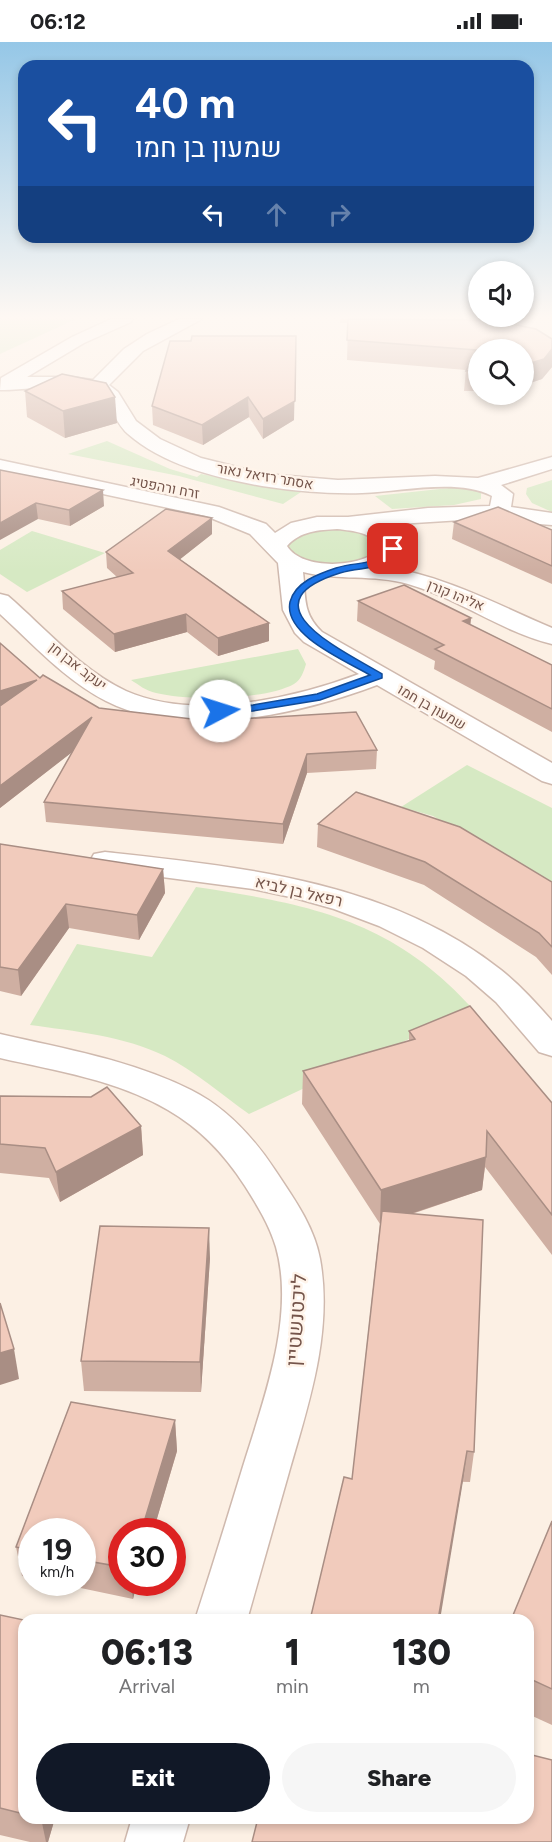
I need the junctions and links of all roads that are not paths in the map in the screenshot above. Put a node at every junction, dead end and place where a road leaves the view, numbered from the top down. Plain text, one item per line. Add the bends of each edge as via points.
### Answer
1 (116, 403) edge
2 (0, 454) edge
3 (552, 464) edge
4 (0, 466) edge
5 (481, 484) junction
6 (501, 512) junction
7 (431, 513) junction
8 (552, 519) edge
9 (335, 523) junction
10 (389, 540) junction
11 (283, 553) junction
12 (347, 569) junction
13 (0, 601) edge
14 (294, 609) junction
15 (552, 617) edge
16 (552, 637) edge
17 (378, 676) junction
18 (552, 775) edge
19 (71, 858) edge
20 (552, 1044) edge
21 (0, 1046) edge
22 (223, 1614) edge
23 (159, 1824) edge
24 (154, 1842) edge

1 - 5 street, אסתר רזיאל נאור via 137,432 175,454 216,469 322,486
2 - 9 street, זרח ורהפטיג
3 - 5 street, אסתר רזיאל נאור
4 - 11 street, זרח ורהפטיג via 203,508 248,524
5 - 6 street via 503,494
6 - 7 street
6 - 8 street
7 - 9 street
7 - 10 street via 405,520 389,533
9 - 10 street, זרח ורהפטיג via 369,528
9 - 11 street via 298,528 279,539
10 - 12 street via 393,549 381,561
10 - 15 street, אליהו קורן
11 - 12 street, אליהו קורן via 311,568
11 - 14 street, שמעון בן חמו via 293,573
12 - 14 street via 309,582 297,595
12 - 16 street, אליהו קורן via 409,577 431,584
13 - 17 street, יעקב אבן חן via 100,686 151,707 202,711 253,708 320,696
14 - 17 street, שמעון בן חמו via 296,620 313,638
17 - 18 street, שמעון בן חמו
19 - 20 street, רפאל בן לביא via 279,884 363,906 442,944 480,970
21 - 22 street, ליכטנשטיין via 114,1073 191,1105 229,1136 249,1160 284,1217 298,1255 303,1287 300,1326 290,1389
23 - 24 street

